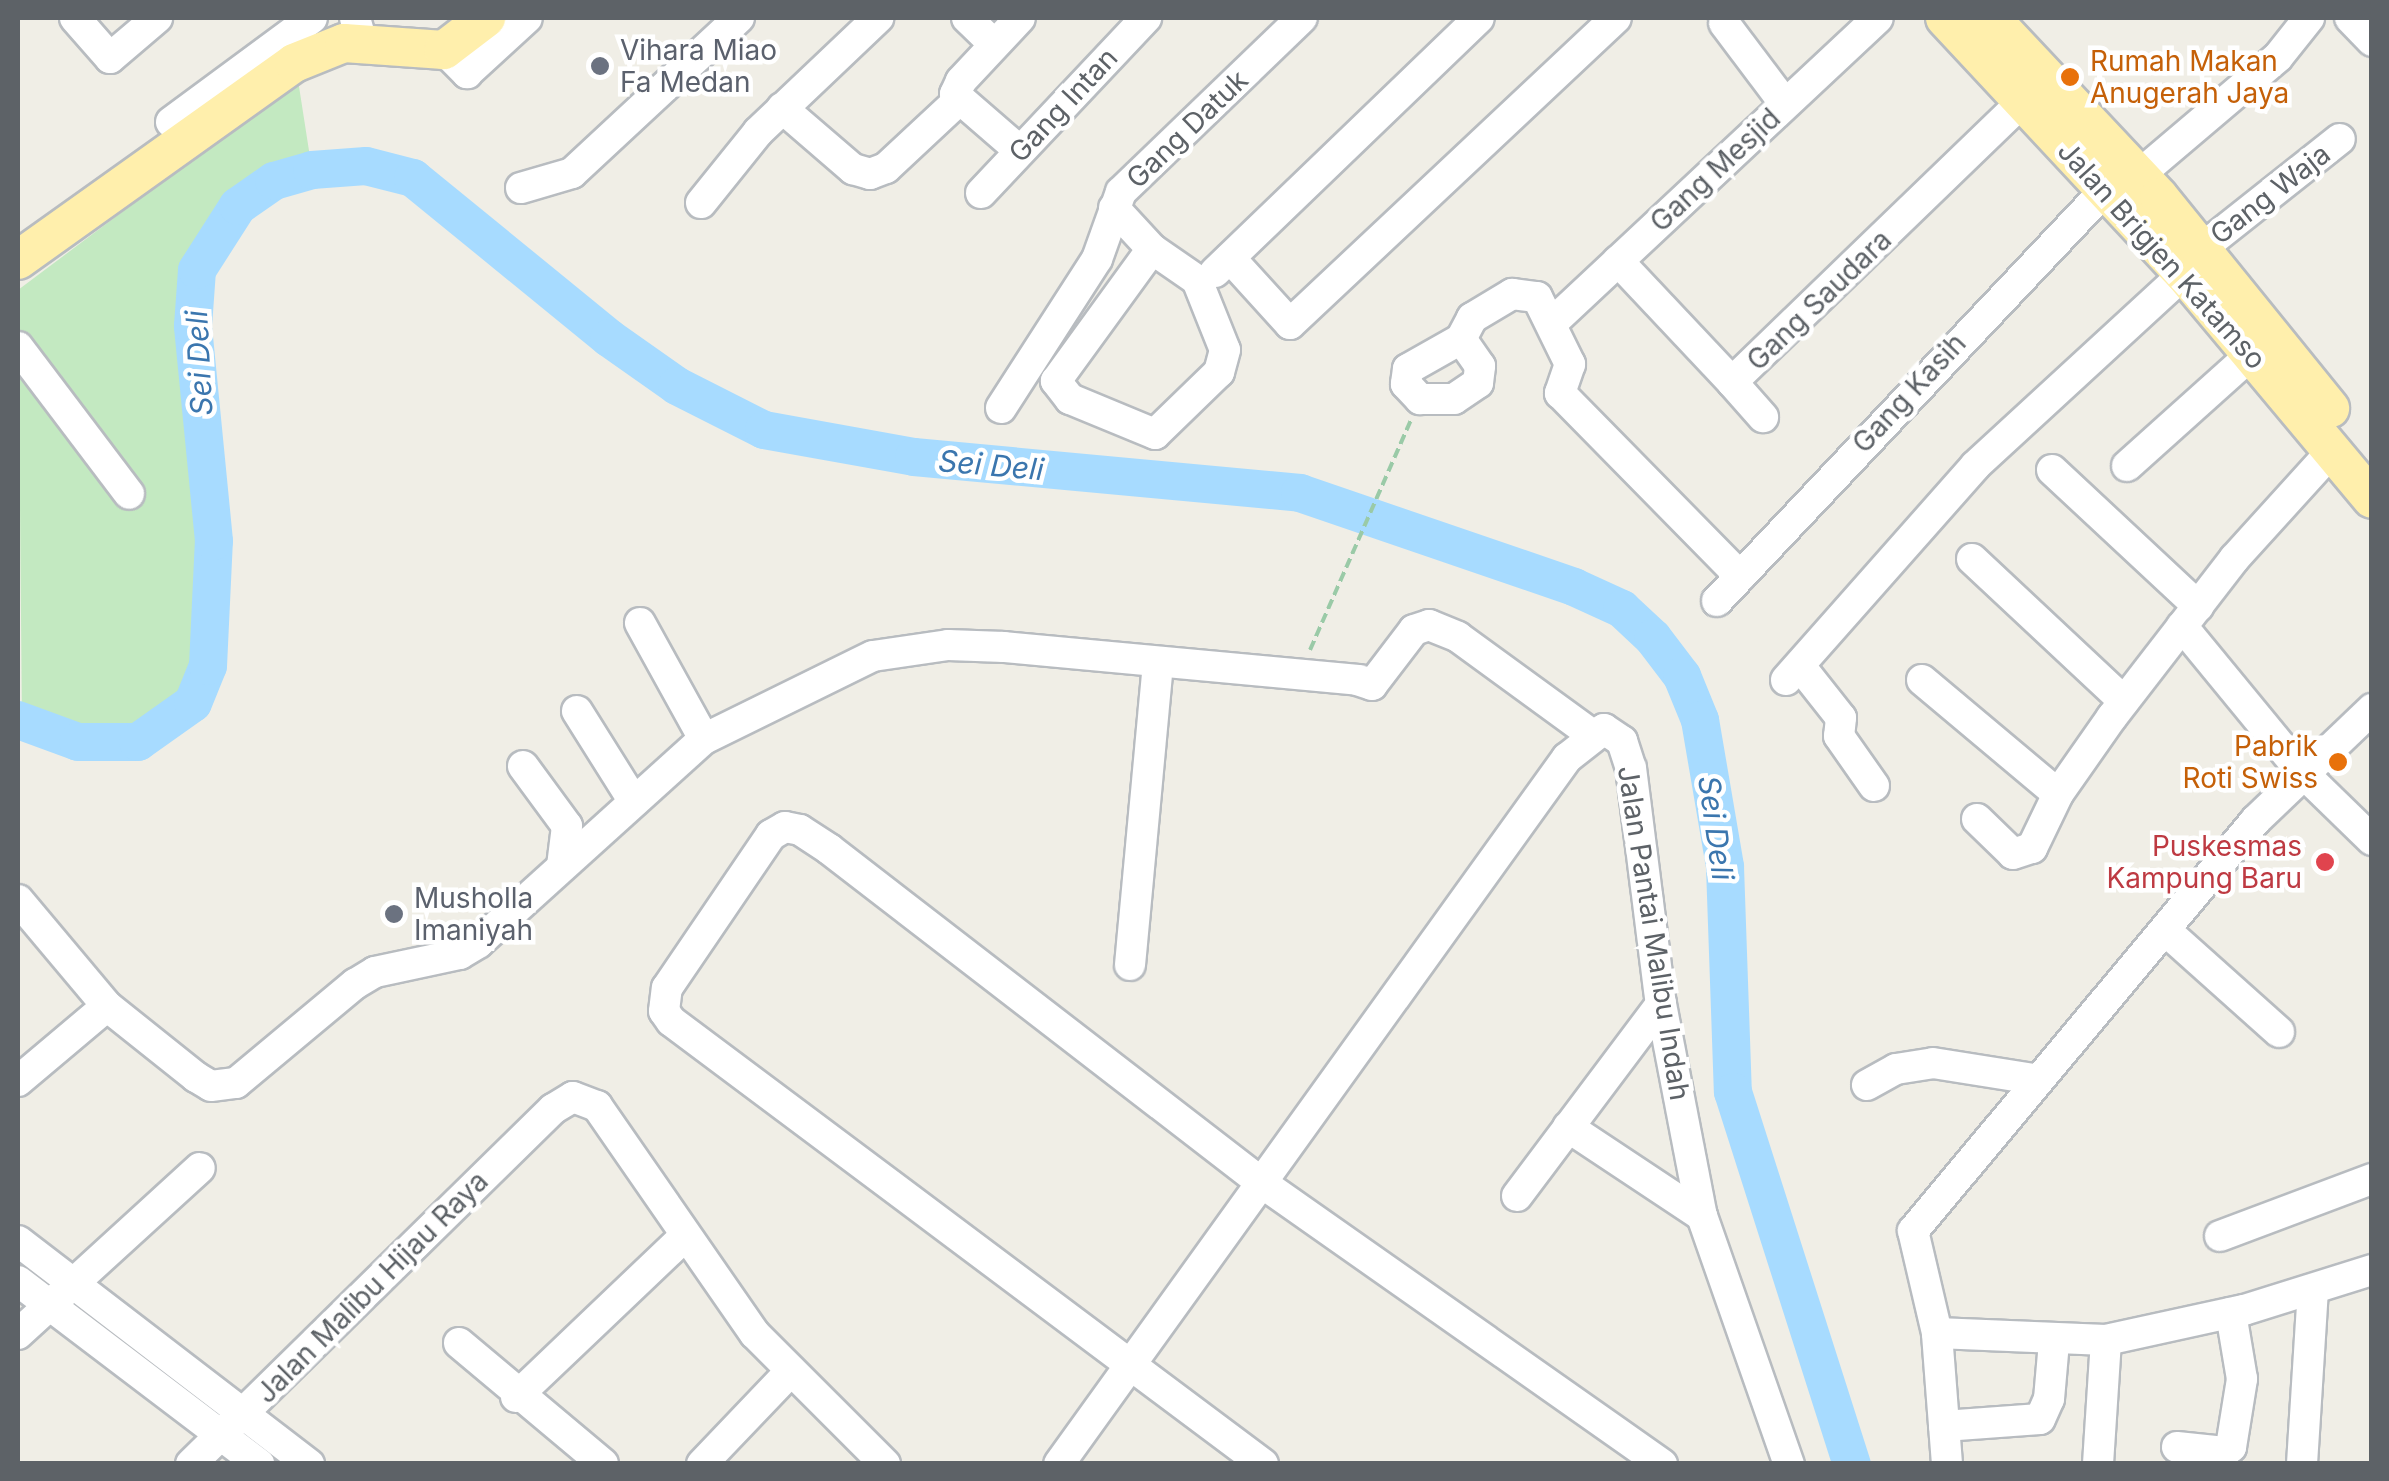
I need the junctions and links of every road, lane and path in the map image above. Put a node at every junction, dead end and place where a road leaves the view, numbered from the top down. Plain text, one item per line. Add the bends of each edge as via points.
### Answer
1 (75, 18) edge
2 (157, 18) edge
3 (312, 18) edge
4 (739, 18) edge
5 (878, 18) edge
6 (967, 18) edge
7 (1020, 18) edge
8 (1146, 18) edge
9 (1302, 18) edge
10 (1479, 18) edge
11 (1616, 18) edge
12 (1878, 18) edge
13 (1945, 18) edge
14 (1991, 18) edge
15 (2310, 18) edge
16 (2350, 18) edge
17 (513, 19) edge
18 (1724, 23) dead end
19 (358, 30) edge
20 (2372, 42) edge
21 (994, 44) junction
22 (960, 99) junction
23 (2024, 100) junction
24 (1785, 104) junction
25 (782, 108) junction
26 (170, 122) dead end
27 (2340, 139) dead end
28 (1020, 151) junction
29 (2123, 182) junction
30 (522, 188) dead end
31 (981, 192) dead end
32 (701, 203) dead end
33 (1114, 208) junction
34 (1152, 249) junction
35 (1230, 258) junction
36 (18, 260) edge
37 (1618, 261) junction
38 (2192, 261) junction
39 (1200, 286) junction
40 (1552, 323) junction
41 (1461, 339) junction
42 (18, 347) edge
43 (2252, 354) junction
44 (1732, 382) junction
45 (1420, 399) junction
46 (1002, 408) dead end
47 (1763, 417) dead end
48 (2332, 450) junction
49 (2372, 459) edge
50 (2127, 466) dead end
51 (2052, 470) dead end
52 (129, 494) dead end
53 (2372, 499) edge
54 (1972, 559) dead end
55 (1740, 576) junction
56 (1717, 602) dead end
57 (2190, 616) junction
58 (640, 623) dead end
59 (1158, 663) junction
60 (1300, 672) junction
61 (1922, 680) dead end
62 (2124, 701) junction
63 (2372, 709) edge
64 (576, 711) dead end
65 (1591, 734) junction
66 (704, 739) junction
67 (524, 766) dead end
68 (2301, 771) junction
69 (1874, 786) dead end
70 (2058, 794) junction
71 (634, 802) junction
72 (1977, 819) dead end
73 (2372, 840) edge
74 (562, 866) junction
75 (18, 900) edge
76 (2165, 930) junction
77 (1130, 965) dead end
78 (1661, 1004) junction
79 (107, 1006) junction
80 (2279, 1032) dead end
81 (2034, 1078) junction
82 (18, 1080) edge
83 (1867, 1085) dead end
84 (1568, 1127) junction
85 (200, 1168) dead end
86 (2372, 1179) edge
87 (1262, 1183) junction
88 (1516, 1196) dead end
89 (1702, 1216) junction
90 (2220, 1236) dead end
91 (683, 1238) junction
92 (18, 1240) edge
93 (2372, 1270) edge
94 (18, 1281) edge
95 (2312, 1289) junction
96 (58, 1294) junction
97 (2230, 1313) junction
98 (1938, 1333) junction
99 (18, 1334) edge
100 (2106, 1340) junction
101 (2054, 1342) junction
102 (459, 1343) dead end
103 (1130, 1368) junction
104 (791, 1371) junction
105 (516, 1397) junction
106 (232, 1425) junction
107 (1944, 1426) junction
108 (2176, 1447) dead end
109 (191, 1464) edge
110 (259, 1464) edge
111 (309, 1464) edge
112 (603, 1464) edge
113 (702, 1464) edge
114 (885, 1464) edge
115 (1059, 1464) edge
116 (1263, 1464) edge
117 (1662, 1464) edge
118 (1788, 1464) edge
119 (1947, 1464) edge
120 (2098, 1464) edge
121 (2302, 1464) edge

1 - 2 street via 110,58
3 - 26 street
4 - 30 street via 572,173
5 - 25 street
6 - 21 street
7 - 21 street
8 - 28 street, Gang Intan
9 - 33 street, Gang Datuk via 1127,184
10 - 35 street
11 - 35 street via 1290,324
12 - 24 street, Gang Mesjid
13 - 23 main road, Jalan Brigjen Katamso
14 - 29 main road, Jalan Brigjen Katamso
15 - 29 street, Gang Kasih via 2278,57
16 - 20 street
17 - 19 main road via 444,50
18 - 24 street
19 - 36 main road via 294,63
21 - 22 street via 956,88
22 - 25 street via 905,157 870,174 838,158
22 - 28 street
23 - 29 main road, Jalan Brigjen Katamso
23 - 44 street, Gang Saudara
24 - 37 street, Gang Mesjid
25 - 32 street
27 - 38 street, Gang Waja
28 - 31 street, Gang Intan
29 - 38 main road, Jalan Brigjen Katamso
29 - 55 street, Gang Kasih
33 - 34 street
33 - 46 street, Gang Datuk via 1097,259
34 - 39 street
34 - 39 street via 1059,369 1057,388 1070,399 1148,433 1168,426 1224,362
35 - 39 street
37 - 40 street, Gang Mesjid
37 - 44 street, Gang Saudara
38 - 43 main road, Jalan Brigjen Katamso
38 - 49 main road, Jalan Brigjen Katamso
38 - 69 street, Gang Waja via 1975,466 1793,673 1841,718 1839,736
40 - 41 street via 1537,297 1512,294 1472,318
40 - 55 street via 1570,368 1560,393
41 - 45 street via 1408,369 1406,384
41 - 45 street via 1480,366 1478,382 1454,399
42 - 52 street
43 - 48 main road, Jalan Brigjen Katamso
43 - 50 street
44 - 47 street
45 - 60 path
48 - 53 main road, Jalan Brigjen Katamso
48 - 57 street
51 - 57 street
54 - 62 street
55 - 56 street, Gang Kasih
57 - 62 street
57 - 68 street
58 - 66 street
59 - 60 street
59 - 66 street via 1004,647 912,647 802,686
59 - 77 street
60 - 65 street via 1372,686 1414,630 1429,624
61 - 70 street
62 - 70 street
63 - 68 street
64 - 71 street
65 - 78 street, Jalan Pantai Malibu Indah via 1610,729 1626,749
65 - 87 street, Jalan Pantai Malibu Indah
66 - 71 street
67 - 74 street via 567,826
68 - 73 street
68 - 76 street
70 - 72 street via 2032,848 2020,856
71 - 74 street
74 - 79 street via 460,954 365,978 226,1086 196,1078
75 - 79 street
76 - 80 street
76 - 81 street
78 - 84 street
78 - 89 street, Jalan Pantai Malibu Indah
79 - 82 street
81 - 83 street via 1933,1062 1896,1069
81 - 98 street via 1913,1231
84 - 88 street
84 - 89 street
85 - 96 street
86 - 90 street
87 - 103 street, Jalan Pantai Malibu Indah
87 - 103 street via 829,848 800,830 784,827 772,835 667,988 664,1011
87 - 117 street
89 - 118 street, Jalan Pantai Malibu Indah
91 - 104 street
91 - 105 street
91 - 106 street, Jalan Malibu Hijau Raya via 597,1106 574,1097 553,1109
92 - 96 street
93 - 95 street
94 - 96 street
95 - 97 street
95 - 121 street
96 - 99 street
96 - 106 street
97 - 100 street
97 - 108 street via 2242,1378 2230,1447
98 - 101 street
98 - 107 street
100 - 101 street
100 - 120 street
101 - 107 street via 2049,1399 2040,1420
102 - 105 street
103 - 115 street, Jalan Pantai Malibu Indah
103 - 116 street
104 - 113 street
104 - 114 street
105 - 112 street
106 - 109 street, Jalan Malibu Hijau Raya
106 - 110 street
106 - 111 street
107 - 119 street

